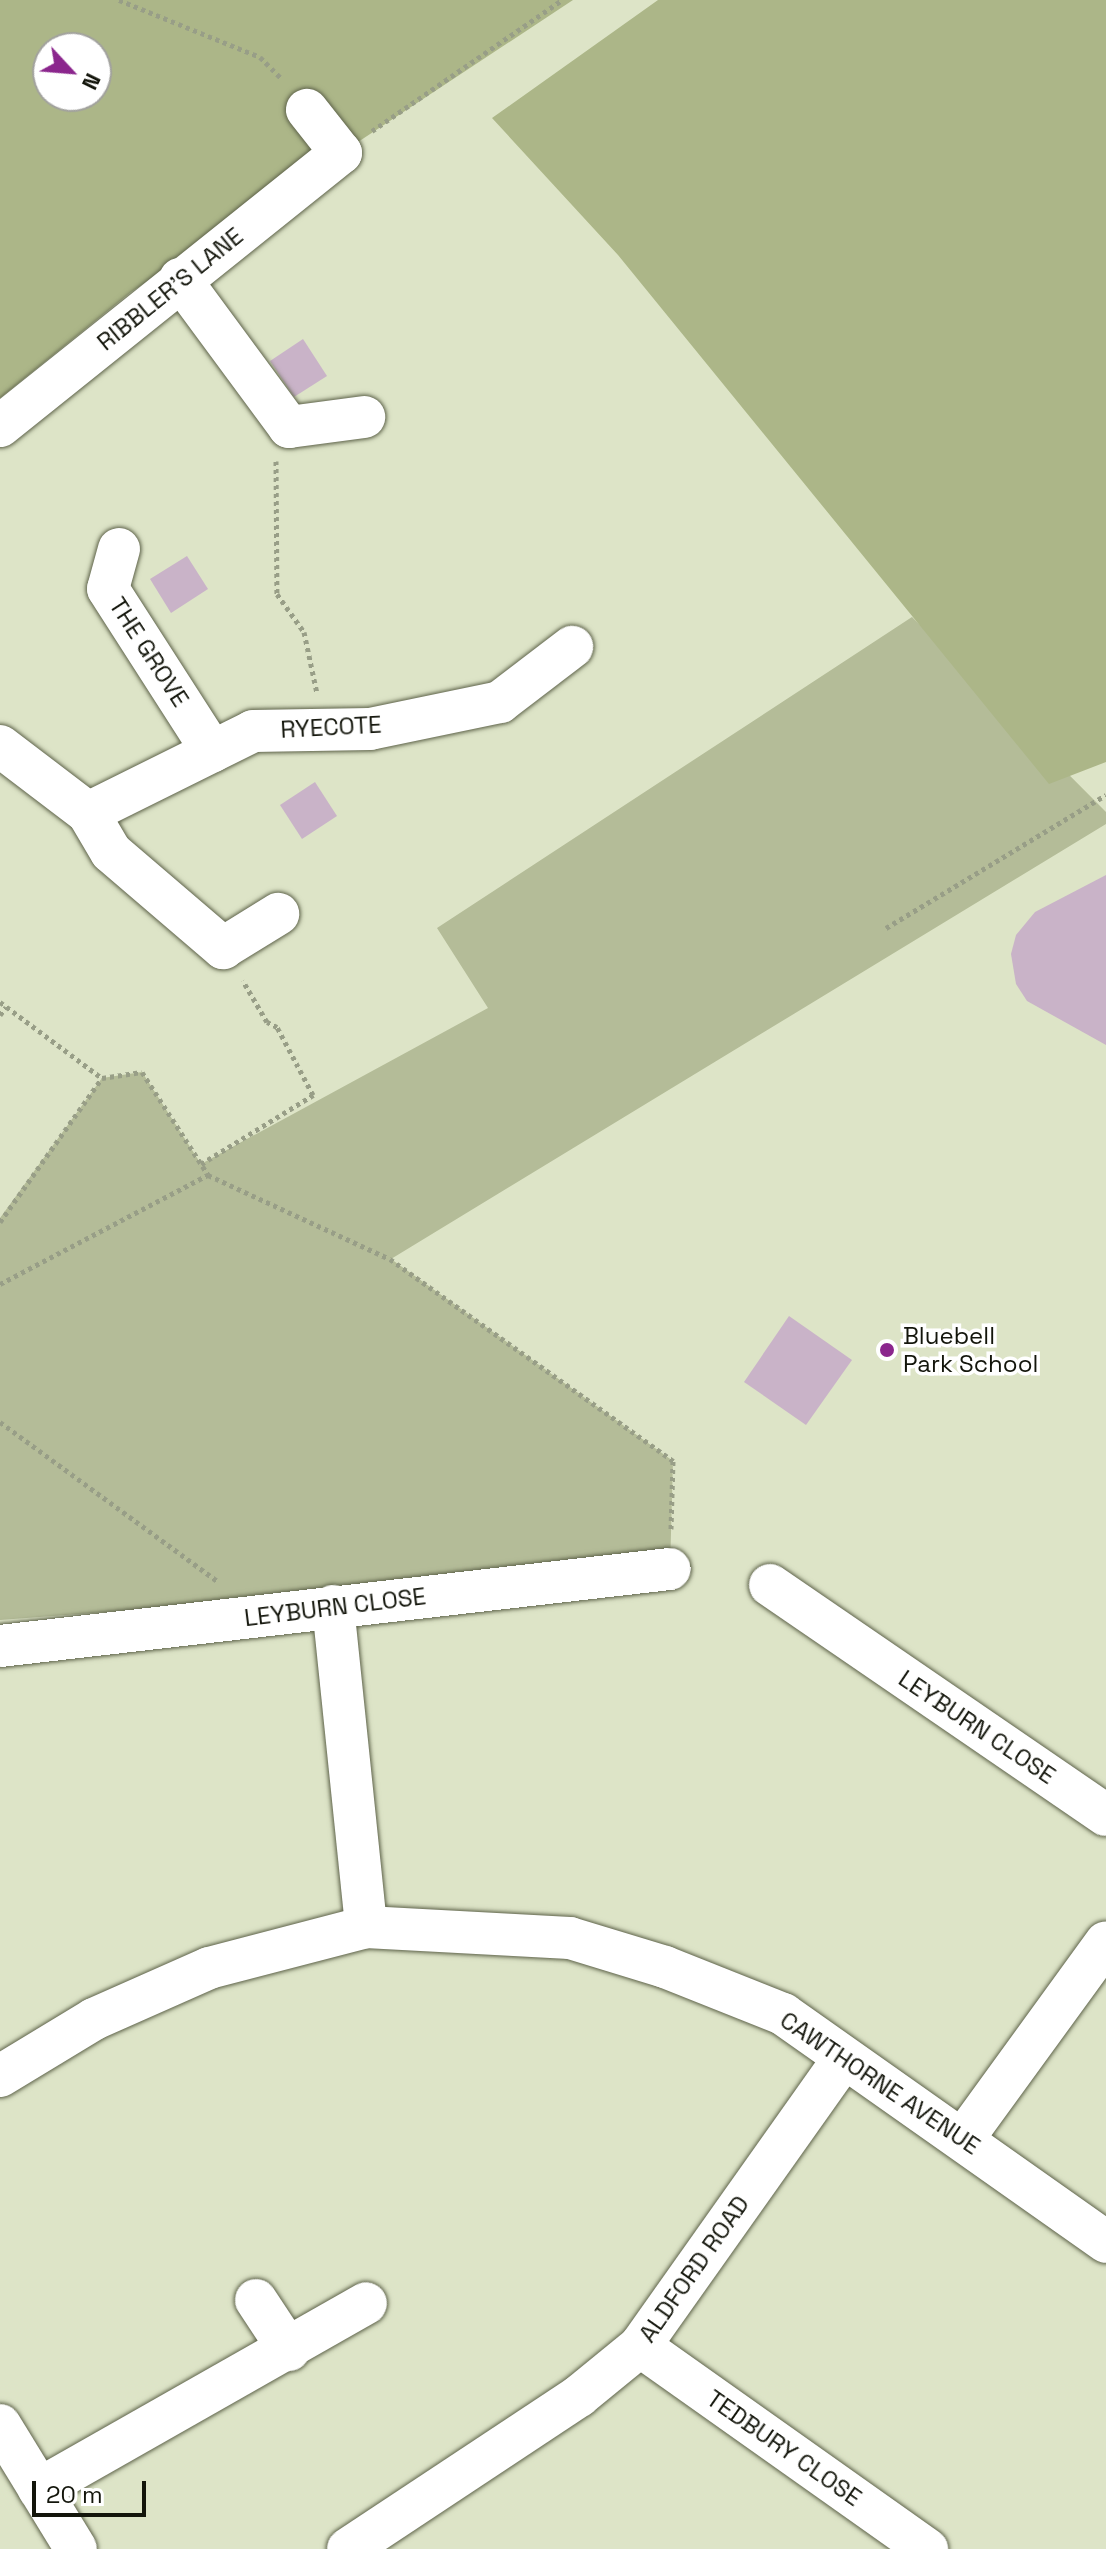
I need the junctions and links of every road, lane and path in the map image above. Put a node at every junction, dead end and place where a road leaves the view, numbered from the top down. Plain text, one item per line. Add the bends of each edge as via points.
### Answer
1 (119, 0) edge
2 (562, 0) edge
3 (307, 110) joint
4 (341, 153) junction
5 (180, 279) junction
6 (364, 417) dead end
7 (0, 426) edge
8 (289, 427) junction
9 (119, 549) dead end
10 (572, 647) dead end
11 (317, 730) junction
12 (0, 746) edge
13 (212, 751) junction
14 (1106, 795) edge
15 (88, 813) junction
16 (278, 914) dead end
17 (886, 928) dead end
18 (223, 948) junction
19 (3, 1004) edge
20 (0, 1015) edge
21 (102, 1078) junction
22 (201, 1164) junction
23 (208, 1175) junction
24 (1, 1217) edge
25 (0, 1284) edge
26 (0, 1422) edge
27 (670, 1569) joint
28 (770, 1585) dead end
29 (333, 1606) junction
30 (263, 1615) junction
31 (0, 1646) edge
32 (1106, 1815) edge
33 (366, 1927) junction
34 (1106, 1942) edge
35 (843, 2059) junction
36 (0, 2076) edge
37 (963, 2139) junction
38 (1106, 2242) edge
39 (256, 2300) dead end
40 (366, 2303) dead end
41 (640, 2346) junction
42 (289, 2350) junction
43 (0, 2425) edge
44 (39, 2489) junction
45 (76, 2549) edge
46 (348, 2549) edge
47 (927, 2549) edge

1 - 3 path via 260,57
2 - 4 path
3 - 4 street
4 - 5 street, RIBBLER'S LANE
5 - 7 street, RIBBLER'S LANE
5 - 8 street
6 - 8 street
8 - 11 path via 275,462 277,594 304,632 316,671
9 - 13 street, THE GROVE via 108,589
10 - 11 street, RYECOTE via 500,702 370,729
11 - 13 street, RYECOTE via 253,731
12 - 15 street
13 - 15 street, RYECOTE
14 - 17 path
15 - 18 street via 111,852
16 - 18 street
18 - 22 path via 313,1095
19 - 20 path
19 - 21 path
21 - 22 path via 142,1072
21 - 24 path
22 - 23 path
23 - 25 path
23 - 27 path via 390,1259 673,1461
26 - 30 path
27 - 29 street, LEYBURN CLOSE
28 - 32 street, LEYBURN CLOSE
29 - 30 street, LEYBURN CLOSE
29 - 33 street
30 - 31 street, LEYBURN CLOSE
33 - 35 street, CAWTHORNE AVENUE via 570,1938 665,1967 783,2014
33 - 36 street, CAWTHORNE AVENUE via 209,1968 94,2019
34 - 37 street
35 - 37 street, CAWTHORNE AVENUE
35 - 41 street, ALDFORD ROAD
37 - 38 street, CAWTHORNE AVENUE
39 - 42 street
40 - 42 street
41 - 46 street, ALDFORD ROAD via 579,2396
41 - 47 street, TEDBURY CLOSE
42 - 44 street
43 - 44 street
44 - 45 street

